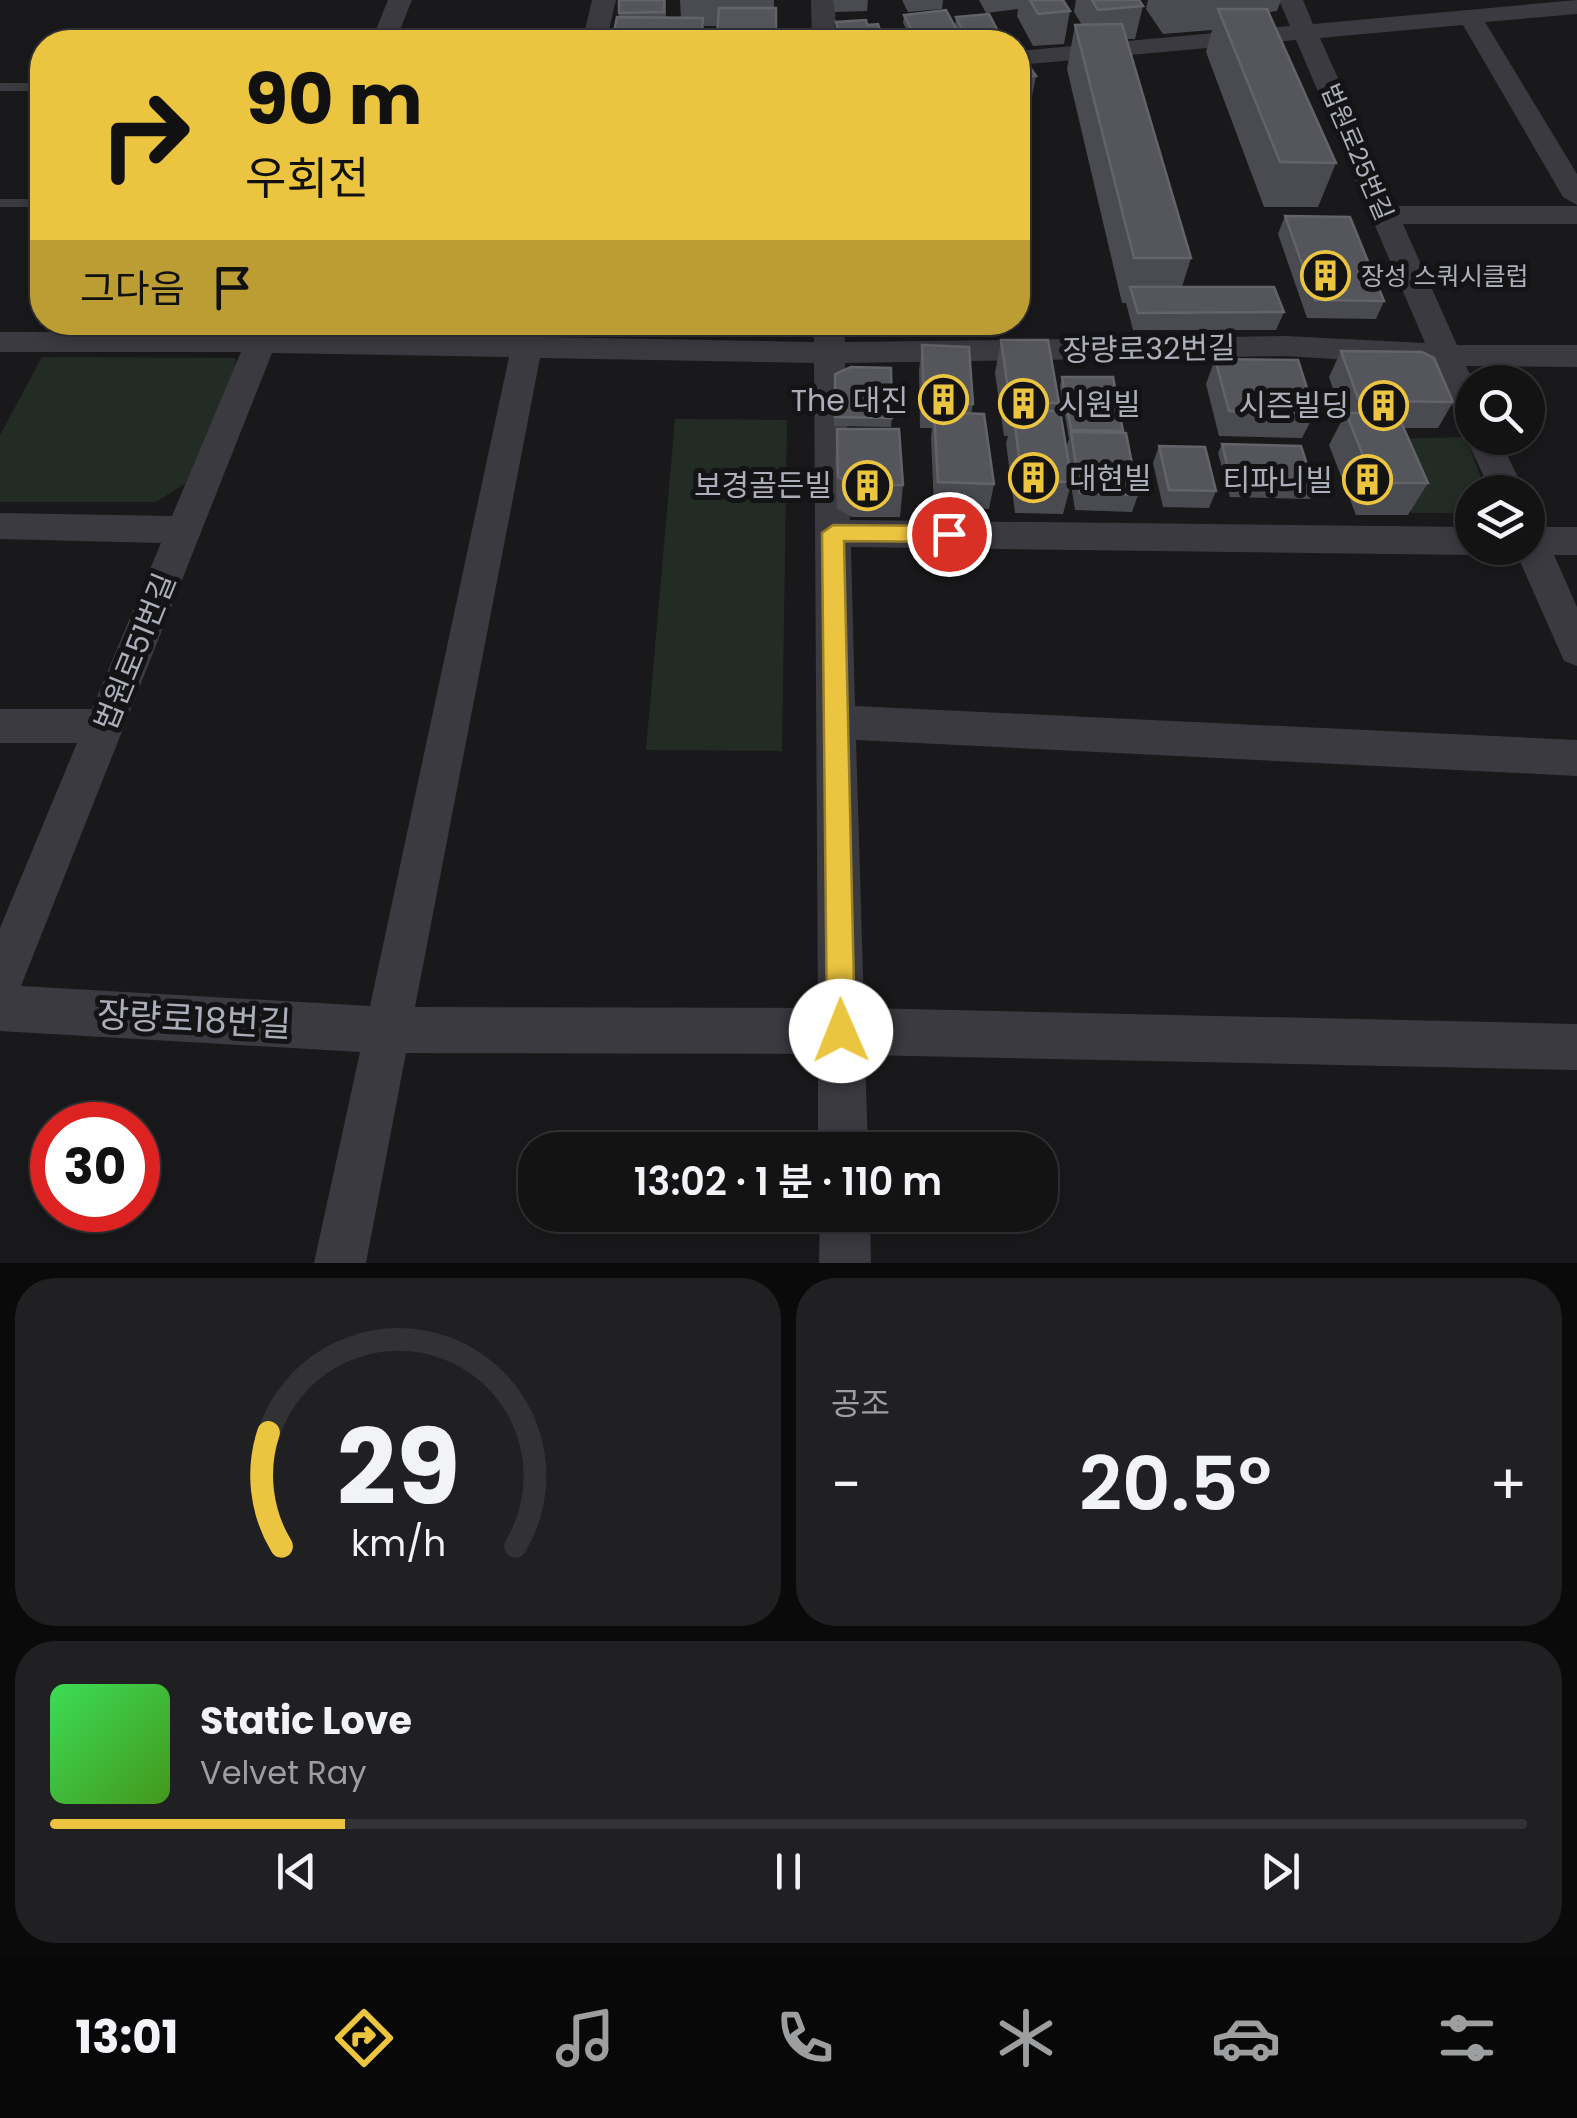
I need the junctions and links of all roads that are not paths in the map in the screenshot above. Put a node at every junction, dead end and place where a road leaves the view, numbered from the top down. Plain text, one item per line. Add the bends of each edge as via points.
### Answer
1 (400, 0) edge
2 (604, 0) edge
3 (823, 0) edge
4 (1291, 0) edge
5 (1577, 7) edge
6 (1470, 16) junction
7 (388, 30) edge
8 (597, 30) edge
9 (824, 30) edge
10 (1306, 31) junction
11 (1030, 57) edge
12 (0, 86) edge
13 (30, 87) edge
14 (1577, 197) edge
15 (0, 203) edge
16 (30, 203) edge
17 (1577, 214) edge
18 (1384, 215) junction
19 (185, 335) edge
20 (263, 335) edge
21 (463, 335) edge
22 (529, 336) edge
23 (829, 338) edge
24 (0, 342) edge
25 (1445, 355) junction
26 (1577, 356) edge
27 (1455, 377) edge
28 (0, 526) edge
29 (184, 530) junction
30 (833, 533) junction
31 (1545, 540) edge
32 (1455, 541) edge
33 (1577, 541) edge
34 (1539, 565) edge
35 (1577, 650) edge
36 (836, 722) junction
37 (0, 726) edge
38 (105, 726) junction
39 (1577, 758) edge
40 (0, 982) edge
41 (0, 1008) edge
42 (388, 1030) junction
43 (841, 1031) junction
44 (1577, 1047) edge
45 (844, 1132) edge
46 (845, 1232) edge
47 (340, 1263) edge
48 (846, 1263) edge

1 - 7 street
2 - 8 street
3 - 9 street
4 - 10 street, 법원로25번길
5 - 6 street
6 - 10 street
6 - 14 street
10 - 11 street
10 - 18 street, 법원로25번길
12 - 13 lane
15 - 16 lane
17 - 18 street
18 - 25 street, 법원로25번길
19 - 24 street, 장량로32번길
20 - 29 street, 법원로51번길
21 - 22 street, 장량로32번길
22 - 23 street, 장량로32번길
22 - 42 street
23 - 25 street, 장량로32번길
23 - 30 street
25 - 26 street, 장량로32번길
25 - 27 street, 법원로25번길
28 - 29 street
29 - 38 street, 법원로51번길
30 - 32 street
30 - 36 street
31 - 33 street
34 - 35 street
36 - 39 street
36 - 43 street
37 - 38 street
38 - 40 street, 법원로51번길
41 - 42 street, 장량로18번길
42 - 43 street, 장량로18번길
42 - 47 street
43 - 44 street, 장량로18번길
43 - 45 street
46 - 48 street

